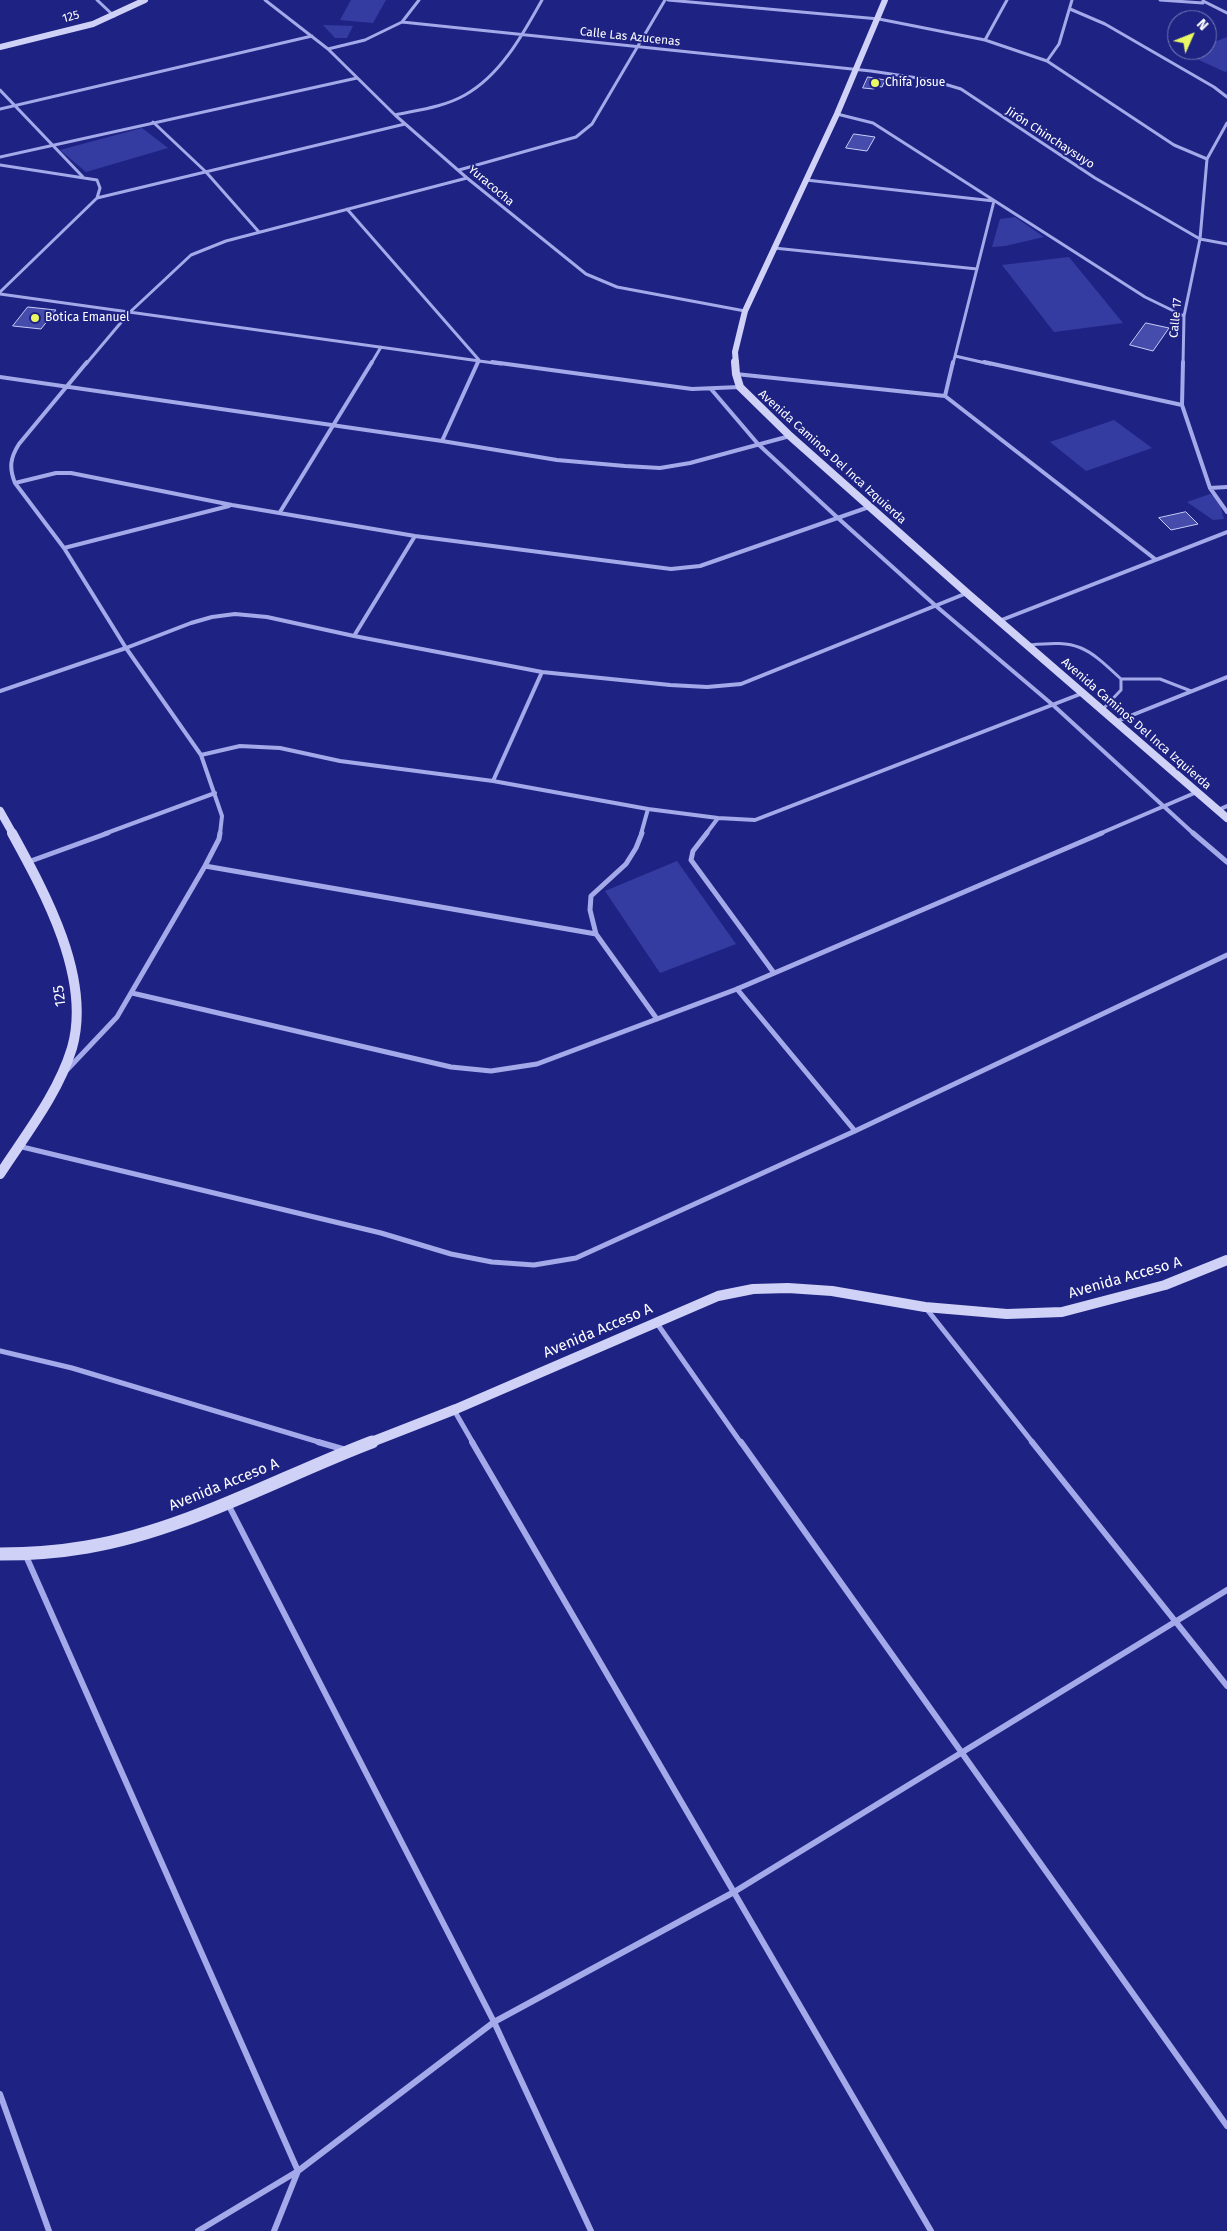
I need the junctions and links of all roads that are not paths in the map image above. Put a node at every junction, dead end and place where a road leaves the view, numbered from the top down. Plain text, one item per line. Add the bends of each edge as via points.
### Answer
1 (97, 0) edge
2 (145, 0) edge
3 (265, 0) edge
4 (419, 0) edge
5 (542, 0) edge
6 (667, 0) edge
7 (885, 0) edge
8 (1007, 0) edge
9 (1072, 0) edge
10 (1160, 0) edge
11 (1203, 1) edge
12 (1070, 9) junction
13 (1227, 13) edge
14 (114, 16) junction
15 (879, 19) junction
16 (402, 22) junction
17 (523, 35) junction
18 (312, 36) junction
19 (985, 40) junction
20 (0, 47) edge
21 (637, 47) junction
22 (328, 49) junction
23 (1047, 61) junction
24 (856, 71) junction
25 (357, 78) junction
26 (0, 90) edge
27 (1227, 96) edge
28 (15, 106) junction
29 (0, 109) edge
30 (837, 114) junction
31 (395, 115) junction
32 (153, 122) junction
33 (1227, 123) edge
34 (405, 124) junction
35 (52, 145) junction
36 (0, 157) edge
37 (1207, 159) junction
38 (0, 165) edge
39 (459, 170) junction
40 (206, 172) junction
41 (83, 177) junction
42 (467, 178) junction
43 (806, 180) junction
44 (97, 198) junction
45 (994, 201) junction
46 (347, 209) junction
47 (259, 232) junction
48 (1200, 239) junction
49 (1227, 244) edge
50 (774, 248) junction
51 (977, 268) junction
52 (0, 293) edge
53 (745, 311) junction
54 (129, 313) junction
55 (1184, 316) junction
56 (380, 346) junction
57 (955, 356) junction
58 (479, 360) junction
59 (736, 374) junction
60 (0, 377) edge
61 (67, 386) junction
62 (740, 387) junction
63 (711, 389) junction
64 (944, 396) junction
65 (1182, 404) junction
66 (333, 427) junction
67 (790, 436) junction
68 (442, 441) junction
69 (758, 444) junction
70 (15, 483) junction
71 (1227, 487) edge
72 (1210, 488) junction
73 (232, 505) junction
74 (869, 507) junction
75 (280, 512) junction
76 (1227, 512) edge
77 (839, 519) junction
78 (1227, 532) edge
79 (415, 536) junction
80 (64, 548) junction
81 (1155, 559) junction
82 (967, 593) junction
83 (936, 606) junction
84 (999, 621) junction
85 (354, 636) junction
86 (1028, 646) junction
87 (126, 648) junction
88 (542, 672) junction
89 (1227, 677) edge
90 (1121, 679) junction
91 (0, 691) edge
92 (1191, 691) junction
93 (1083, 694) junction
94 (1053, 705) junction
95 (1102, 710) junction
96 (1115, 722) junction
97 (201, 755) junction
98 (493, 781) junction
99 (1197, 792) junction
100 (215, 793) junction
101 (1227, 806) edge
102 (1163, 807) junction
103 (648, 809) junction
104 (1218, 810) junction
105 (0, 811) edge
106 (718, 818) junction
107 (1227, 818) edge
108 (28, 862) junction
109 (1227, 862) edge
110 (205, 866) junction
111 (596, 934) junction
112 (1227, 955) edge
113 (774, 973) junction
114 (737, 989) junction
115 (132, 993) junction
116 (657, 1019) junction
117 (61, 1076) junction
118 (855, 1131) junction
119 (18, 1146) junction
120 (0, 1174) edge
121 (1227, 1260) edge
122 (925, 1307) junction
123 (656, 1322) junction
124 (0, 1351) edge
125 (454, 1410) junction
126 (348, 1450) junction
127 (227, 1502) junction
128 (0, 1554) edge
129 (26, 1556) junction
130 (1227, 1590) edge
131 (1174, 1622) junction
132 (1227, 1686) edge
133 (960, 1752) junction
134 (734, 1892) junction
135 (494, 2022) junction
136 (0, 2094) edge
137 (1227, 2126) edge
138 (298, 2171) junction
139 (49, 2231) edge
140 (198, 2231) edge
141 (274, 2231) edge
142 (591, 2231) edge
143 (931, 2231) edge

1 - 14 street
2 - 14 main road, 125
3 - 18 street, Yuracocha
4 - 16 street
5 - 17 street
6 - 15 street
6 - 21 street
7 - 15 main road, Avenida Caminos Del Inca Izquierda
8 - 19 street
9 - 12 street
10 - 11 street
11 - 13 street
12 - 23 street via 1059,44
12 - 27 street via 1105,24
14 - 20 main road, 125 via 76,29
15 - 19 street
15 - 24 main road, Avenida Caminos Del Inca Izquierda
16 - 17 street, Calle Las Azucenas
16 - 22 street via 365,40
17 - 21 street, Calle Las Azucenas
17 - 31 street via 486,79 470,92 436,106
18 - 22 street, Yuracocha
18 - 28 street
19 - 23 street
21 - 24 street, Calle Las Azucenas
21 - 39 street via 592,124 576,137
22 - 25 street, Yuracocha
23 - 37 street via 1174,145
24 - 30 main road, Avenida Caminos Del Inca Izquierda
24 - 48 street, Jirón Chinchaysuyo via 931,80 960,90 1096,178
25 - 31 street, Yuracocha
25 - 32 street
26 - 28 street
28 - 29 street
28 - 35 street
30 - 43 main road, Avenida Caminos Del Inca Izquierda
30 - 45 street via 873,123
31 - 34 street, Yuracocha
32 - 35 street
32 - 40 street
33 - 37 street, Calle 17
34 - 39 street, Yuracocha
34 - 40 street
35 - 36 street
35 - 41 street
37 - 48 street, Calle 17
38 - 41 street
39 - 42 street, Yuracocha
40 - 44 street
40 - 47 street
41 - 44 street via 97,180 100,188
42 - 46 street
42 - 53 street, Yuracocha via 558,253 594,278 617,287
43 - 45 street
43 - 50 main road, Avenida Caminos Del Inca Izquierda
44 - 52 street
45 - 51 street
45 - 55 street via 1145,297
46 - 47 street
46 - 58 street
47 - 54 street via 191,256
48 - 49 street, Jirón Chinchaysuyo
48 - 55 street, Calle 17
50 - 51 street
50 - 53 main road, Avenida Caminos Del Inca Izquierda
51 - 57 street
52 - 54 street
53 - 59 main road, Avenida Caminos Del Inca Izquierda via 735,352
54 - 56 street
54 - 61 street
55 - 65 street, Calle 17
56 - 58 street
56 - 66 street
57 - 64 street
57 - 65 street
58 - 63 street via 640,383
58 - 68 street
59 - 62 main road, Avenida Caminos Del Inca Izquierda
59 - 64 street
60 - 61 street
61 - 66 street
61 - 70 street via 11,456 10,471
62 - 63 street
62 - 67 main road, Avenida Caminos Del Inca Izquierda
63 - 69 street
64 - 81 street
65 - 72 street, Calle 17
66 - 68 street
66 - 75 street
67 - 69 street
67 - 74 main road, Avenida Caminos Del Inca Izquierda
68 - 69 street via 557,460 660,468
69 - 77 street
70 - 73 street via 56,473 71,473
70 - 80 street
71 - 72 street
72 - 76 street, Calle 17
73 - 75 street
73 - 80 street
74 - 77 street
74 - 82 main road, Avenida Caminos Del Inca Izquierda
75 - 79 street
77 - 79 street via 700,566 671,569
77 - 83 street
78 - 81 street
79 - 85 street
80 - 87 street
81 - 84 street
82 - 83 street
82 - 84 main road, Avenida Caminos Del Inca Izquierda
83 - 88 street via 741,684 706,687 670,685
83 - 94 street
84 - 86 main road, Avenida Caminos Del Inca Izquierda
85 - 87 street via 267,617 235,614 191,623
85 - 88 street
86 - 90 lane via 1074,643 1095,654
86 - 93 main road, Avenida Caminos Del Inca Izquierda
87 - 91 street
87 - 97 street
88 - 98 street
89 - 92 street
90 - 92 lane via 1160,679
90 - 95 lane via 1121,690
92 - 96 street
93 - 94 street
93 - 95 main road, Avenida Caminos Del Inca Izquierda
94 - 102 street
94 - 106 street via 755,820
95 - 96 main road, Avenida Caminos Del Inca Izquierda
96 - 99 main road, Avenida Caminos Del Inca Izquierda
97 - 98 street via 240,746 280,748 340,761
97 - 100 street
98 - 103 street
99 - 102 street
99 - 104 main road, Avenida Caminos Del Inca Izquierda
100 - 108 street
100 - 110 street via 222,816 219,839
101 - 104 street
102 - 109 street
102 - 113 street
103 - 106 street
103 - 111 street via 642,838 631,859 591,896
104 - 107 main road, Avenida Caminos Del Inca Izquierda
105 - 108 main road, 125
106 - 113 street via 692,851 691,860
108 - 117 main road, 125 via 58,926 77,1000 77,1030
110 - 111 street
110 - 115 street
111 - 116 street
112 - 118 street
113 - 114 street
114 - 116 street
114 - 118 street
115 - 116 street via 410,1060 491,1071 537,1064
115 - 117 street via 117,1017
117 - 119 main road, 125
118 - 119 street via 576,1258 534,1265 492,1262 451,1254 381,1233
119 - 120 main road, 125
121 - 122 main road, Avenida Acceso A via 1165,1285 1062,1312 1006,1314
122 - 123 main road, Avenida Acceso A via 832,1291 752,1289 718,1296
122 - 131 street
123 - 125 main road, Avenida Acceso A
123 - 133 street
124 - 126 street via 72,1368
125 - 126 main road, Avenida Acceso A
125 - 134 street
126 - 127 main road, Avenida Acceso A
127 - 129 main road, Avenida Acceso A via 122,1538
127 - 135 street
128 - 129 main road, Avenida Acceso A
129 - 138 street
130 - 131 street
131 - 132 street
131 - 133 street
133 - 134 street
133 - 137 street
134 - 135 street
134 - 143 street
135 - 138 street
135 - 142 street
136 - 139 street
138 - 140 street
138 - 141 street

